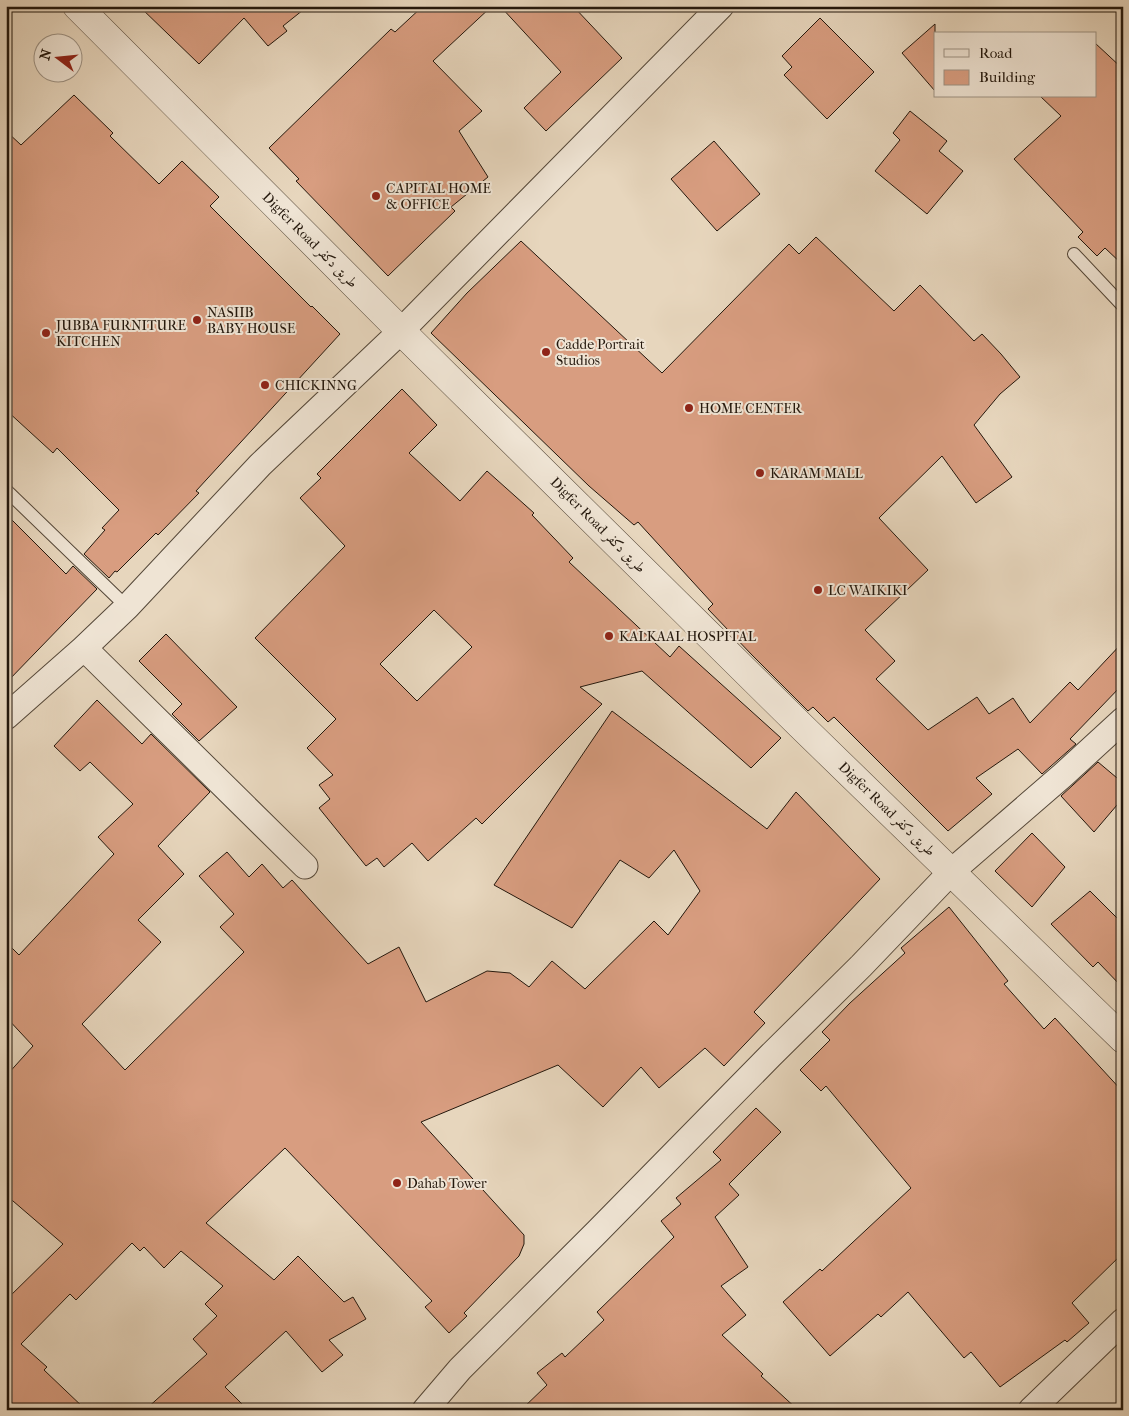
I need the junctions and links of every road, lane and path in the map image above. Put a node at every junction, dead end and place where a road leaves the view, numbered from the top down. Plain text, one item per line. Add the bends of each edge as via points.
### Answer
1 (78, 6) edge
2 (721, 6) edge
3 (1074, 254) dead end
4 (1123, 306) edge
5 (401, 332) junction
6 (6, 490) edge
7 (127, 607) junction
8 (84, 648) junction
9 (6, 717) edge
10 (1123, 720) edge
11 (305, 866) dead end
12 (952, 871) junction
13 (1123, 1039) edge
14 (1123, 1322) edge
15 (425, 1410) edge
16 (1031, 1410) edge

1 - 5 street, Digfer Road طريق دكفر
2 - 5 street
3 - 4 lane
5 - 7 street via 260,465
5 - 12 street, Digfer Road طريق دكفر
6 - 7 lane
7 - 8 street
8 - 9 street
8 - 11 street
10 - 12 street
12 - 13 street, Digfer Road طريق دكفر
12 - 15 street via 460,1369
14 - 16 street

